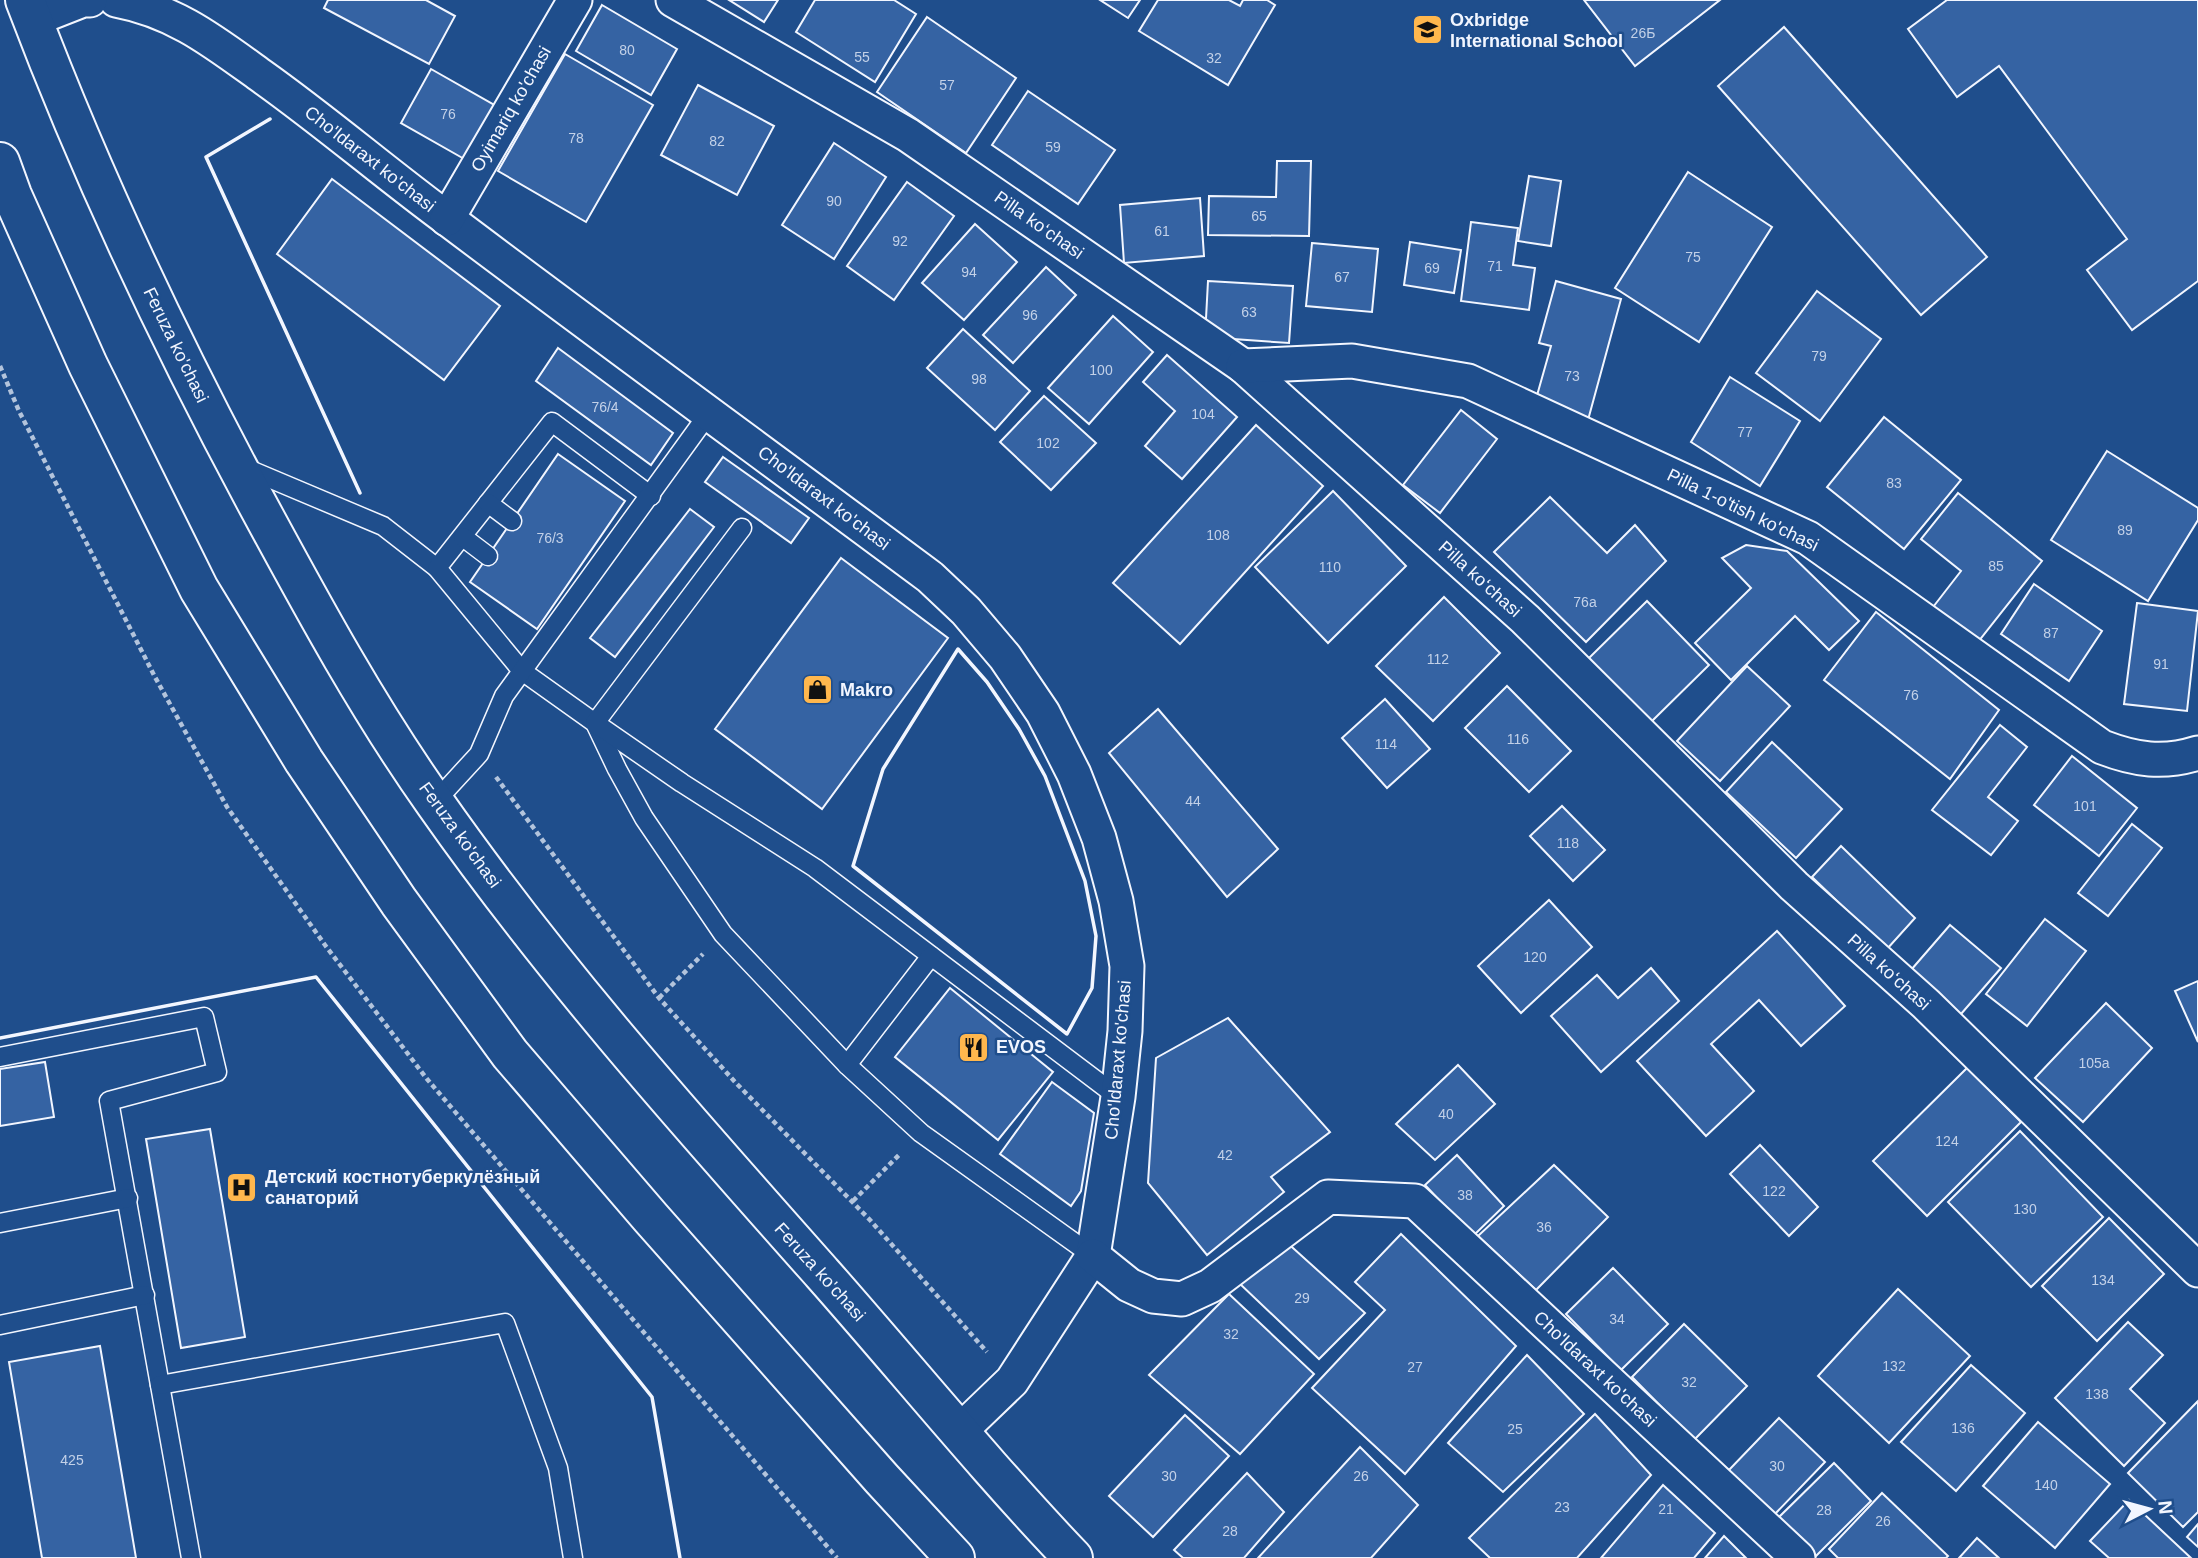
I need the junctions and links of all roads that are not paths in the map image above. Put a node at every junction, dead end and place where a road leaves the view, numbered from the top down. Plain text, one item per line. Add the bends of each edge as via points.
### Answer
1 (90, 0) edge
2 (116, 0) edge
3 (575, 0) edge
4 (673, 0) edge
5 (28, 10) edge
6 (0, 162) edge
7 (447, 219) junction
8 (1243, 366) junction
9 (709, 413) junction
10 (235, 464) junction
11 (651, 496) junction
12 (488, 503) junction
13 (512, 521) dead end
14 (741, 528) dead end
15 (463, 537) junction
16 (488, 556) dead end
17 (437, 568) junction
18 (522, 671) junction
19 (595, 723) junction
20 (2198, 753) edge
21 (435, 803) junction
22 (931, 956) junction
23 (0, 1058) edge
24 (847, 1065) junction
25 (1118, 1097) junction
26 (128, 1198) junction
27 (0, 1223) edge
28 (1093, 1256) junction
29 (2198, 1270) edge
30 (145, 1295) junction
31 (0, 1325) edge
32 (160, 1385) junction
33 (960, 1431) junction
34 (1070, 1557) edge
35 (191, 1558) edge
36 (573, 1558) edge
37 (956, 1558) edge
38 (1798, 1558) edge

1 - 5 street
2 - 7 street, Cho'ldaraxt ko'chasi via 140,4 195,29 310,111
3 - 7 street, Oyimariq ko'chasi
4 - 8 street, Pilla ko‘chasi via 908,135
5 - 10 main road, Feruza ko'chasi via 94,174
6 - 37 main road via 88,365 199,589 304,761 392,891 510,1054 650,1219
7 - 9 street, Cho'ldaraxt ko'chasi
8 - 20 street, Pilla 1-o'tish ko'chasi via 1352,361 1468,381 1808,538 2102,747 2132,758 2179,759
8 - 29 street, Pilla ko‘chasi via 1525,619 1794,886 1926,1004
9 - 11 lane
9 - 25 street, Cho'ldaraxt ko'chasi via 930,577 1006,657 1043,713 1099,838 1116,901 1127,966
10 - 17 lane via 383,526
10 - 21 main road, Feruza ko'chasi via 308,599
11 - 12 lane via 552,422
11 - 18 lane via 583,575
12 - 13 lane
12 - 15 lane
14 - 19 lane
15 - 16 lane
15 - 17 lane
17 - 18 lane
18 - 19 lane
18 - 21 lane via 504,696 479,754
19 - 22 lane via 815,868
19 - 24 lane via 644,818 723,934
21 - 33 main road, Feruza ko'chasi via 589,1007
22 - 24 lane
22 - 25 lane
23 - 26 lane via 204,1017 218,1072 109,1101
24 - 28 lane via 921,1133
25 - 28 street, Cho'ldaraxt ko'chasi
26 - 27 lane
26 - 30 lane
28 - 33 street, Cho'ldaraxt ko'chasi via 1012,1381
28 - 38 street, Cho'ldaraxt ko'chasi via 1129,1285 1153,1296 1182,1299 1210,1286 1328,1197 1415,1201
30 - 31 lane
30 - 32 lane
32 - 35 lane
32 - 36 lane via 505,1323 558,1468
33 - 34 main road, Feruza ko'chasi

